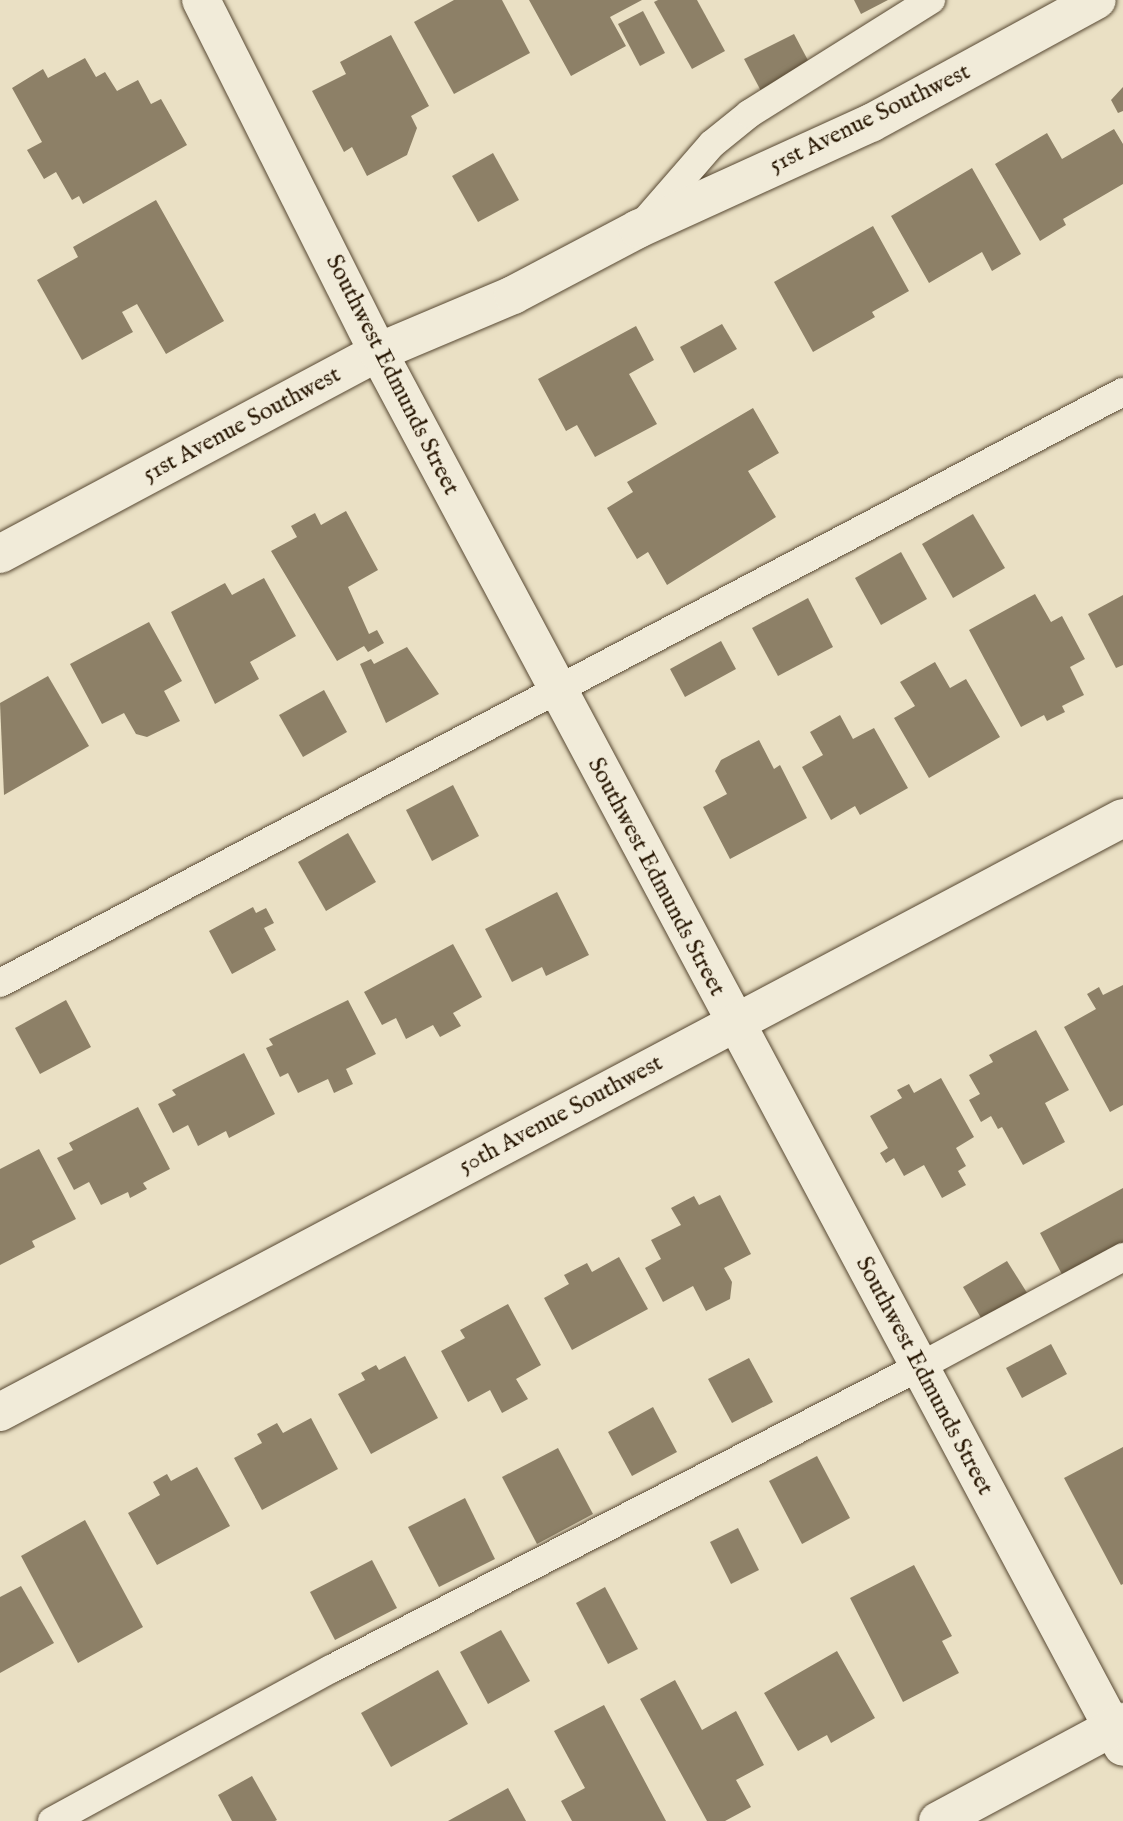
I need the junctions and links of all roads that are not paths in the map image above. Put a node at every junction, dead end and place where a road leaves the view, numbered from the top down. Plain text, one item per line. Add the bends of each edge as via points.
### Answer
1 (201, 0) edge
2 (931, 0) edge
3 (1097, 0) edge
4 (638, 229) junction
5 (378, 352) junction
6 (1123, 392) edge
7 (0, 554) edge
8 (556, 687) junction
9 (1123, 818) edge
10 (0, 983) edge
11 (733, 1024) junction
12 (1123, 1257) edge
13 (919, 1367) junction
14 (0, 1412) edge
15 (1120, 1732) edge
16 (52, 1821) edge
17 (937, 1821) edge

1 - 5 street, Southwest Edmunds Street
2 - 4 lane, 51st Avenue Southwest via 749,114 712,144
3 - 4 street, 51st Avenue Southwest via 871,123
4 - 5 street, 51st Avenue Southwest via 513,295
5 - 7 street, 51st Avenue Southwest
5 - 8 street, Southwest Edmunds Street
6 - 8 lane
8 - 10 lane
8 - 11 street, Southwest Edmunds Street
9 - 11 street, 50th Avenue Southwest
11 - 13 street, Southwest Edmunds Street
11 - 14 street, 50th Avenue Southwest
12 - 13 lane
13 - 15 street, Southwest Edmunds Street
13 - 16 lane via 331,1669
15 - 17 street

